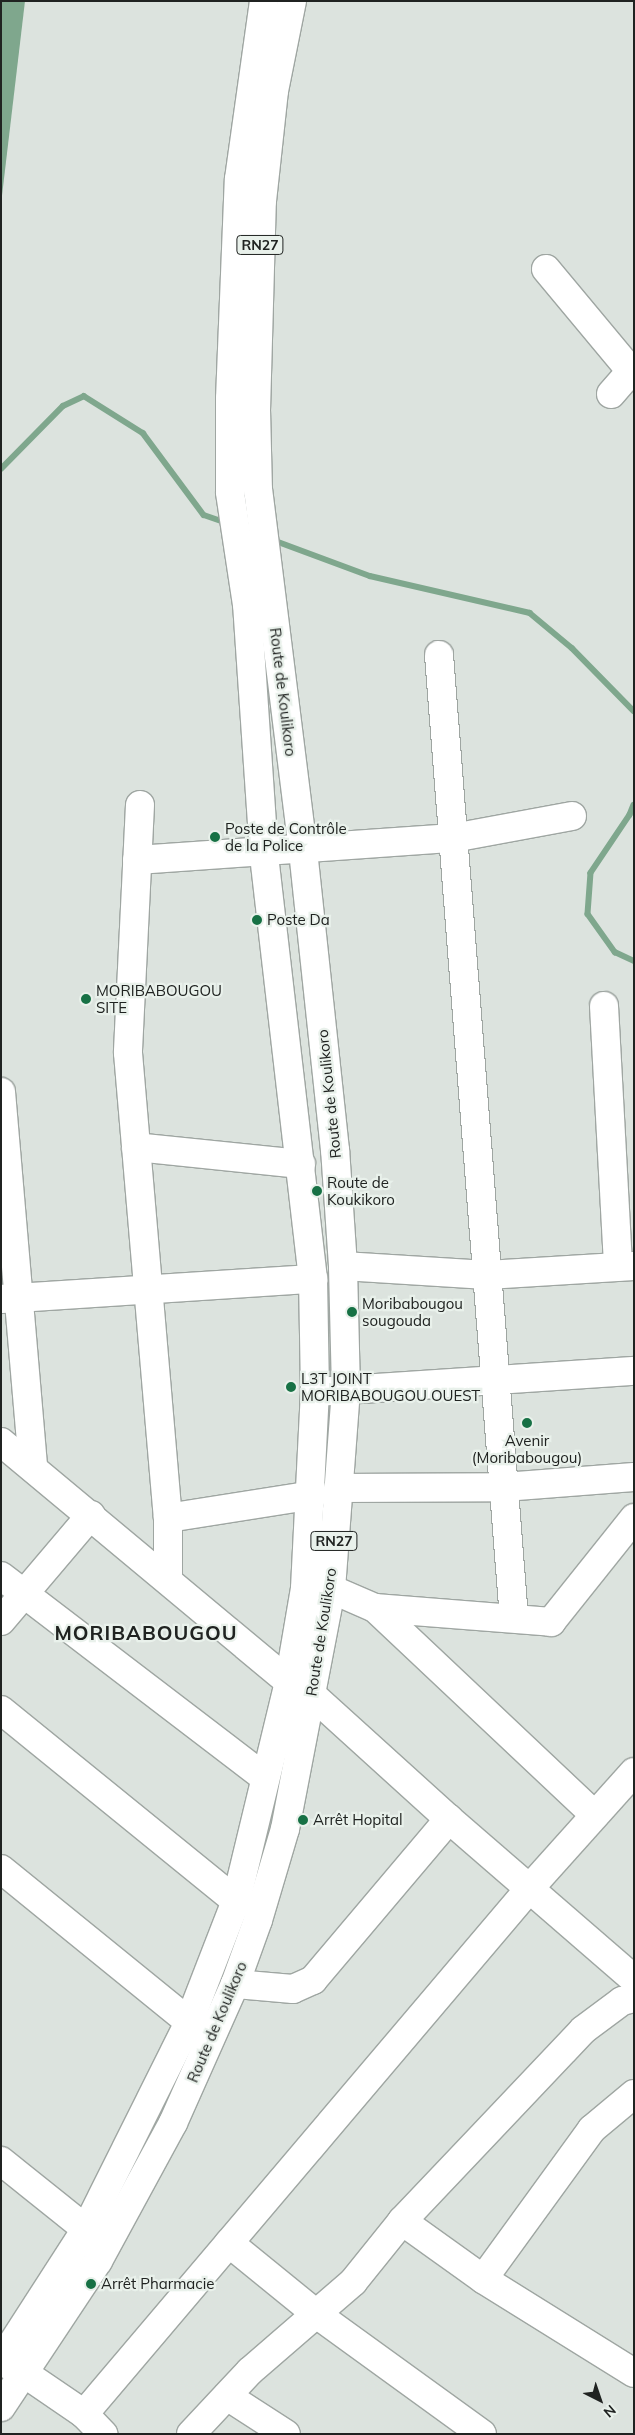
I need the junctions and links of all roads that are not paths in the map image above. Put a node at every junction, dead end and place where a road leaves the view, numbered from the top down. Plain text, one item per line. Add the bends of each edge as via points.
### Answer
1 (264, 1) edge
2 (292, 1) edge
3 (546, 269) dead end
4 (632, 370) edge
5 (611, 394) dead end
6 (259, 605) junction
7 (439, 655) dead end
8 (140, 805) dead end
9 (572, 816) dead end
10 (453, 838) junction
11 (303, 850) junction
12 (264, 854) junction
13 (137, 860) junction
14 (604, 1006) dead end
15 (1, 1092) edge
16 (136, 1147) junction
17 (301, 1164) junction
18 (343, 1266) junction
19 (626, 1266) edge
20 (488, 1275) junction
21 (313, 1279) junction
22 (148, 1288) junction
23 (10, 1298) edge
24 (634, 1371) edge
25 (496, 1381) junction
26 (346, 1390) junction
27 (315, 1392) junction
28 (1, 1442) edge
29 (33, 1468) junction
30 (634, 1477) edge
31 (504, 1487) junction
32 (338, 1488) junction
33 (312, 1495) junction
34 (90, 1515) junction
35 (168, 1518) junction
36 (634, 1518) edge
37 (1, 1576) edge
38 (168, 1580) junction
39 (331, 1589) junction
40 (24, 1595) junction
41 (375, 1608) junction
42 (514, 1618) junction
43 (1, 1622) edge
44 (300, 1688) junction
45 (1, 1710) edge
46 (634, 1772) edge
47 (265, 1778) junction
48 (595, 1815) junction
49 (449, 1819) junction
50 (1, 1869) edge
51 (529, 1889) junction
52 (236, 1900) junction
53 (634, 1979) edge
54 (234, 1984) junction
55 (634, 1998) edge
56 (189, 2022) junction
57 (634, 2094) edge
58 (1, 2161) edge
59 (402, 2221) junction
60 (86, 2229) junction
61 (229, 2243) junction
62 (483, 2280) junction
63 (315, 2313) junction
64 (9, 2365) edge
65 (634, 2373) edge
66 (227, 2396) junction
67 (1, 2407) edge
68 (92, 2427) edge
69 (191, 2434) edge
70 (286, 2434) edge
71 (482, 2434) edge

1 - 6 street, Route de Koulikoro / RN27 via 240,179 230,390 230,492
2 - 6 street, Route de Koulikoro / RN27 via 274,91 262,201 256,359
3 - 4 street
4 - 5 street
6 - 11 street, Route de Koulikoro / RN27
6 - 12 street, Route de Koulikoro / RN27
7 - 10 street
8 - 13 street
9 - 10 street
10 - 11 street
10 - 20 street
11 - 12 street
11 - 18 street, Route de Koulikoro / RN27 via 335,1150
12 - 13 street
12 - 17 street, Route de Koulikoro / RN27
13 - 16 street via 128,1053
14 - 19 street
15 - 23 street
16 - 17 street
16 - 22 street
17 - 21 street, Route de Koulikoro / RN27
18 - 20 street
18 - 26 street, Route de Koulikoro / RN27
19 - 20 street
20 - 25 street
21 - 22 street
21 - 27 street, Route de Koulikoro / RN27
22 - 23 street
22 - 35 street
23 - 29 street
24 - 25 street
25 - 26 street
25 - 31 street
26 - 27 street
26 - 32 street, Route de Koulikoro / RN27
27 - 33 street, Route de Koulikoro / RN27
28 - 29 street
29 - 34 street
30 - 31 street
31 - 32 street
31 - 42 street
32 - 39 street, Route de Koulikoro / RN27
33 - 35 street
33 - 44 street, Route de Koulikoro / RN27
34 - 38 street
34 - 40 street
35 - 38 street
36 - 42 street via 551,1622
37 - 40 street
38 - 44 street
39 - 41 street
39 - 44 street, Route de Koulikoro / RN27
40 - 43 street
40 - 47 street
41 - 42 street
41 - 48 street
44 - 47 street, Route de Koulikoro / RN27
44 - 49 street
44 - 54 street, Route de Koulikoro / RN27 via 285,1829 258,1920
45 - 52 street
46 - 48 street
47 - 52 street, Route de Koulikoro / RN27
48 - 51 street
49 - 51 street
49 - 54 street via 313,1980 293,1990
50 - 56 street
51 - 53 street
51 - 61 street
52 - 56 street, Route de Koulikoro / RN27
54 - 64 street, Route de Koulikoro / RN27 via 168,2132 98,2261
55 - 59 street via 622,2001 584,2030
56 - 60 street, Route de Koulikoro / RN27
57 - 62 street via 592,2129
58 - 60 street
59 - 62 street
59 - 63 street via 353,2282
60 - 64 street, Route de Koulikoro / RN27
61 - 63 street
61 - 68 street
62 - 65 street
63 - 66 street via 256,2364
63 - 71 street
64 - 67 street, Route de Koulikoro / RN27
64 - 68 street
66 - 69 street
66 - 70 street

